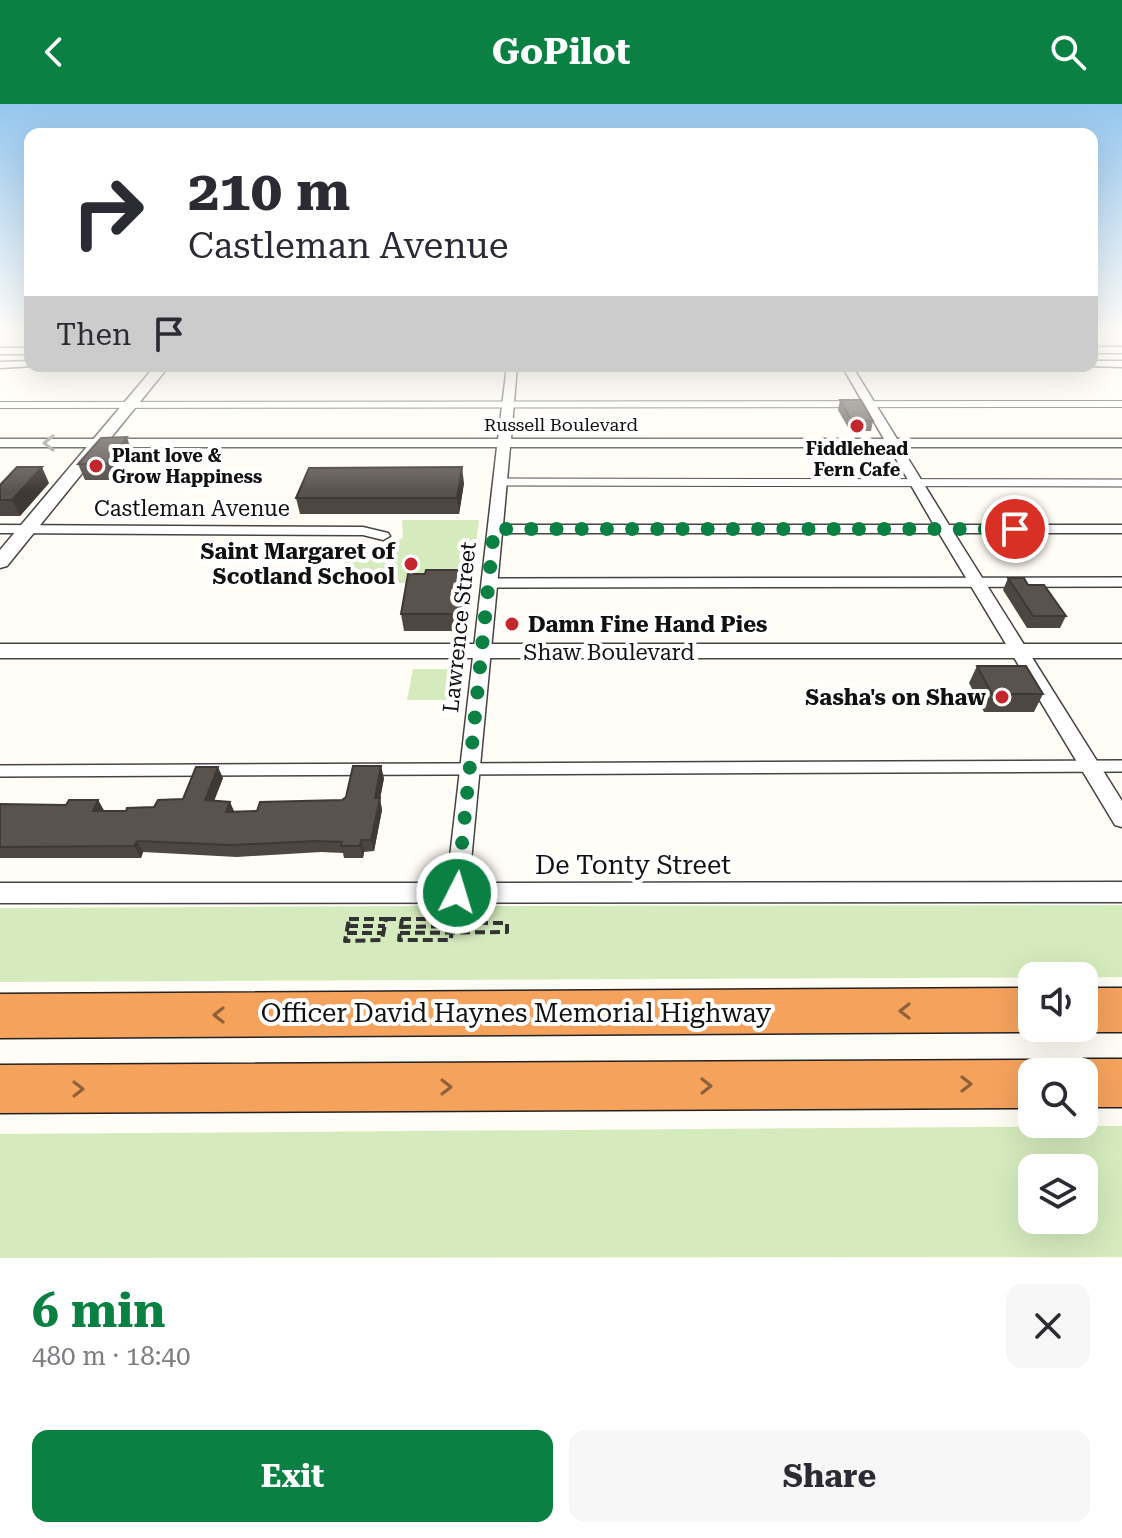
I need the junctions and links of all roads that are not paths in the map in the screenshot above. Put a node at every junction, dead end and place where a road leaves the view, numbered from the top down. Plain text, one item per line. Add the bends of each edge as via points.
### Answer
1 (147, 384) edge
2 (510, 384) edge
3 (857, 384) edge
4 (869, 404) junction
5 (1122, 404) edge
6 (0, 405) edge
7 (129, 405) junction
8 (507, 405) junction
9 (0, 443) edge
10 (97, 443) junction
11 (504, 443) junction
12 (892, 443) junction
13 (1122, 443) edge
14 (498, 482) junction
15 (916, 483) junction
16 (1122, 483) edge
17 (0, 529) edge
18 (27, 529) junction
19 (494, 529) junction
20 (944, 529) junction
21 (1122, 529) edge
22 (383, 536) dead end
23 (0, 562) edge
24 (975, 582) junction
25 (1122, 582) edge
26 (488, 583) junction
27 (0, 651) edge
28 (1122, 651) edge
29 (481, 652) junction
30 (1017, 652) junction
31 (1089, 766) junction
32 (1122, 766) edge
33 (469, 769) junction
34 (0, 771) edge
35 (1122, 819) edge
36 (1122, 892) edge
37 (0, 893) edge
38 (457, 893) junction
39 (1018, 1010) edge
40 (1098, 1010) edge
41 (1122, 1010) edge
42 (0, 1016) edge
43 (1098, 1083) edge
44 (1122, 1083) edge
45 (1018, 1084) edge
46 (0, 1089) edge

1 - 7 street
2 - 8 street, Lawrence Street
3 - 4 street
4 - 5 lane
4 - 8 lane
4 - 12 street
6 - 7 lane
7 - 8 lane
7 - 10 street
8 - 11 street, Lawrence Street
10 -> 9 street, Russell Boulevard
10 - 11 street, Russell Boulevard
10 - 18 street
11 - 12 street, Russell Boulevard
11 - 14 street, Lawrence Street
12 - 13 street, Russell Boulevard
12 - 15 street
14 - 15 lane
14 - 19 street, Lawrence Street
15 - 16 lane
15 - 20 street
17 - 18 street, Castleman Avenue
18 - 22 street, Castleman Avenue via 363,531
18 - 23 street
19 - 20 street
19 - 26 street, Lawrence Street
20 - 21 street
20 - 24 street
24 - 25 lane
24 - 26 lane
24 - 30 street
26 - 29 street, Lawrence Street
27 - 29 street, Shaw Boulevard
28 - 30 street, Shaw Boulevard
29 - 30 street, Shaw Boulevard
29 - 33 street, Lawrence Street
30 - 31 street
31 - 32 lane
31 - 33 lane
31 - 35 street
33 - 34 lane
33 - 38 street, Lawrence Street
36 - 38 street, De Tonty Street
37 - 38 street, De Tonty Street
39 -> 42 highway, Officer David Haynes Memorial Highway
40 - 41 highway
43 - 44 highway
46 -> 45 highway

